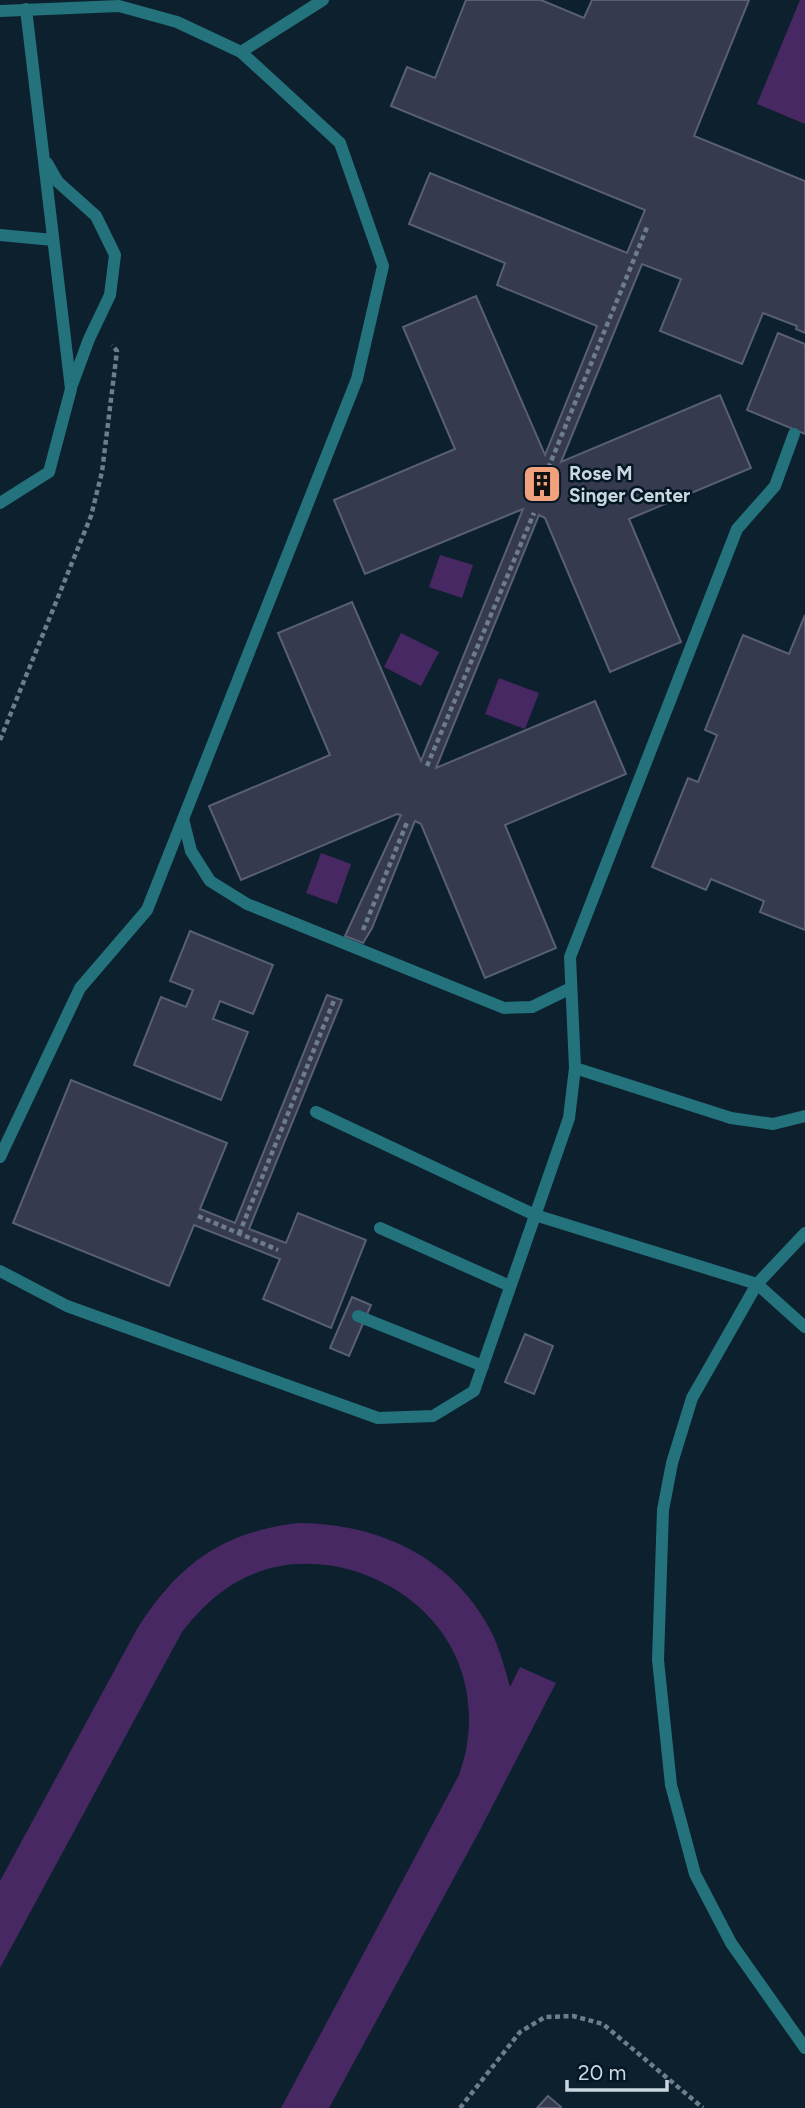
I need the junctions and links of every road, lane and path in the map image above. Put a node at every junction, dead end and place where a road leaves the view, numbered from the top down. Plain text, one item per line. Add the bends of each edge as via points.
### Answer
1 (323, 0) edge
2 (26, 9) junction
3 (0, 11) edge
4 (241, 52) junction
5 (43, 156) junction
6 (648, 225) dead end
7 (0, 235) edge
8 (53, 240) junction
9 (93, 331) junction
10 (71, 389) junction
11 (794, 434) dead end
12 (545, 476) dead end
13 (0, 503) edge
14 (534, 513) dead end
15 (0, 740) edge
16 (427, 766) dead end
17 (183, 819) junction
18 (408, 820) dead end
19 (359, 941) dead end
20 (571, 988) junction
21 (335, 998) dead end
22 (575, 1068) junction
23 (316, 1112) dead end
24 (805, 1116) edge
25 (0, 1157) edge
26 (535, 1215) junction
27 (198, 1216) dead end
28 (380, 1228) dead end
29 (805, 1233) edge
30 (239, 1234) junction
31 (278, 1250) dead end
32 (0, 1271) edge
33 (757, 1284) junction
34 (510, 1286) junction
35 (358, 1316) dead end
36 (805, 1327) edge
37 (482, 1366) junction
38 (805, 2048) edge
39 (460, 2108) edge
40 (703, 2108) edge

1 - 4 lane
2 - 3 lane
2 - 4 lane via 119,6 177,22
2 - 5 lane
4 - 17 lane via 340,143 383,266 357,379
5 - 8 lane
5 - 9 lane via 58,182 96,216 115,255 110,295
6 - 12 path
7 - 8 lane
8 - 10 lane
9 - 10 lane
9 - 15 path via 106,336 117,351 102,472 91,516
10 - 13 lane via 49,472
11 - 20 lane via 775,486 737,529 570,957
14 - 16 path
17 - 20 lane via 191,851 210,881 247,904 505,1008 532,1007
17 - 25 lane via 147,910 80,988
18 - 19 path
20 - 22 lane
21 - 30 path
22 - 24 lane via 731,1118 773,1124
22 - 26 lane via 569,1118
23 - 26 lane
26 - 33 lane
26 - 34 lane
27 - 30 path
28 - 34 lane
29 - 33 lane
30 - 31 path
32 - 37 lane via 67,1306 378,1418 433,1416 474,1391
33 - 36 lane
33 - 38 lane via 692,1398 672,1463 663,1510 658,1660 671,1785 695,1874 731,1944
34 - 37 lane
35 - 37 lane
39 - 40 path via 520,2032 545,2017 573,2016 603,2024

